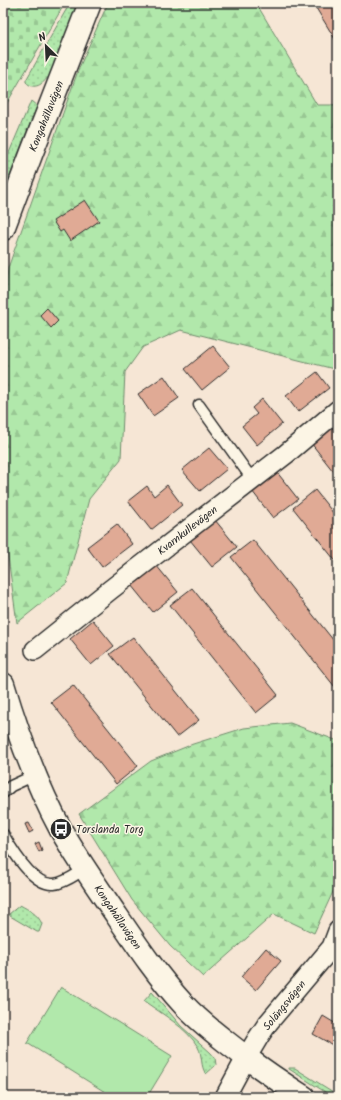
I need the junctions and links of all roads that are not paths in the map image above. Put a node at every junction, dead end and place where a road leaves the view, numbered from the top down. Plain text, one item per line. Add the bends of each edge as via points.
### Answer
1 (90, 3) edge
2 (4, 225) edge
3 (199, 405) dead end
4 (338, 410) edge
5 (252, 479) junction
6 (35, 650) dead end
7 (3, 684) edge
8 (35, 775) junction
9 (3, 793) edge
10 (3, 834) edge
11 (85, 869) junction
12 (338, 932) edge
13 (332, 958) edge
14 (246, 1058) junction
15 (226, 1097) edge
16 (304, 1097) edge

1 - 2 street, Kongahällavägen
3 - 5 lane
4 - 5 street, Kvarnkullevägen
5 - 6 street, Kvarnkullevägen
7 - 8 street, Kongahällavägen via 20,739
8 - 9 lane via 11,786
8 - 11 street, Kongahällavägen via 61,829
10 - 11 lane via 38,880 48,884 62,883
11 - 14 street, Kongahällavägen via 124,927 184,1006
12 - 13 street, Solängsvägen via 332,947
13 - 14 street, Solängsvägen via 268,1023
14 - 15 street, Solängsvägen
14 - 16 street, Kongahällavägen

